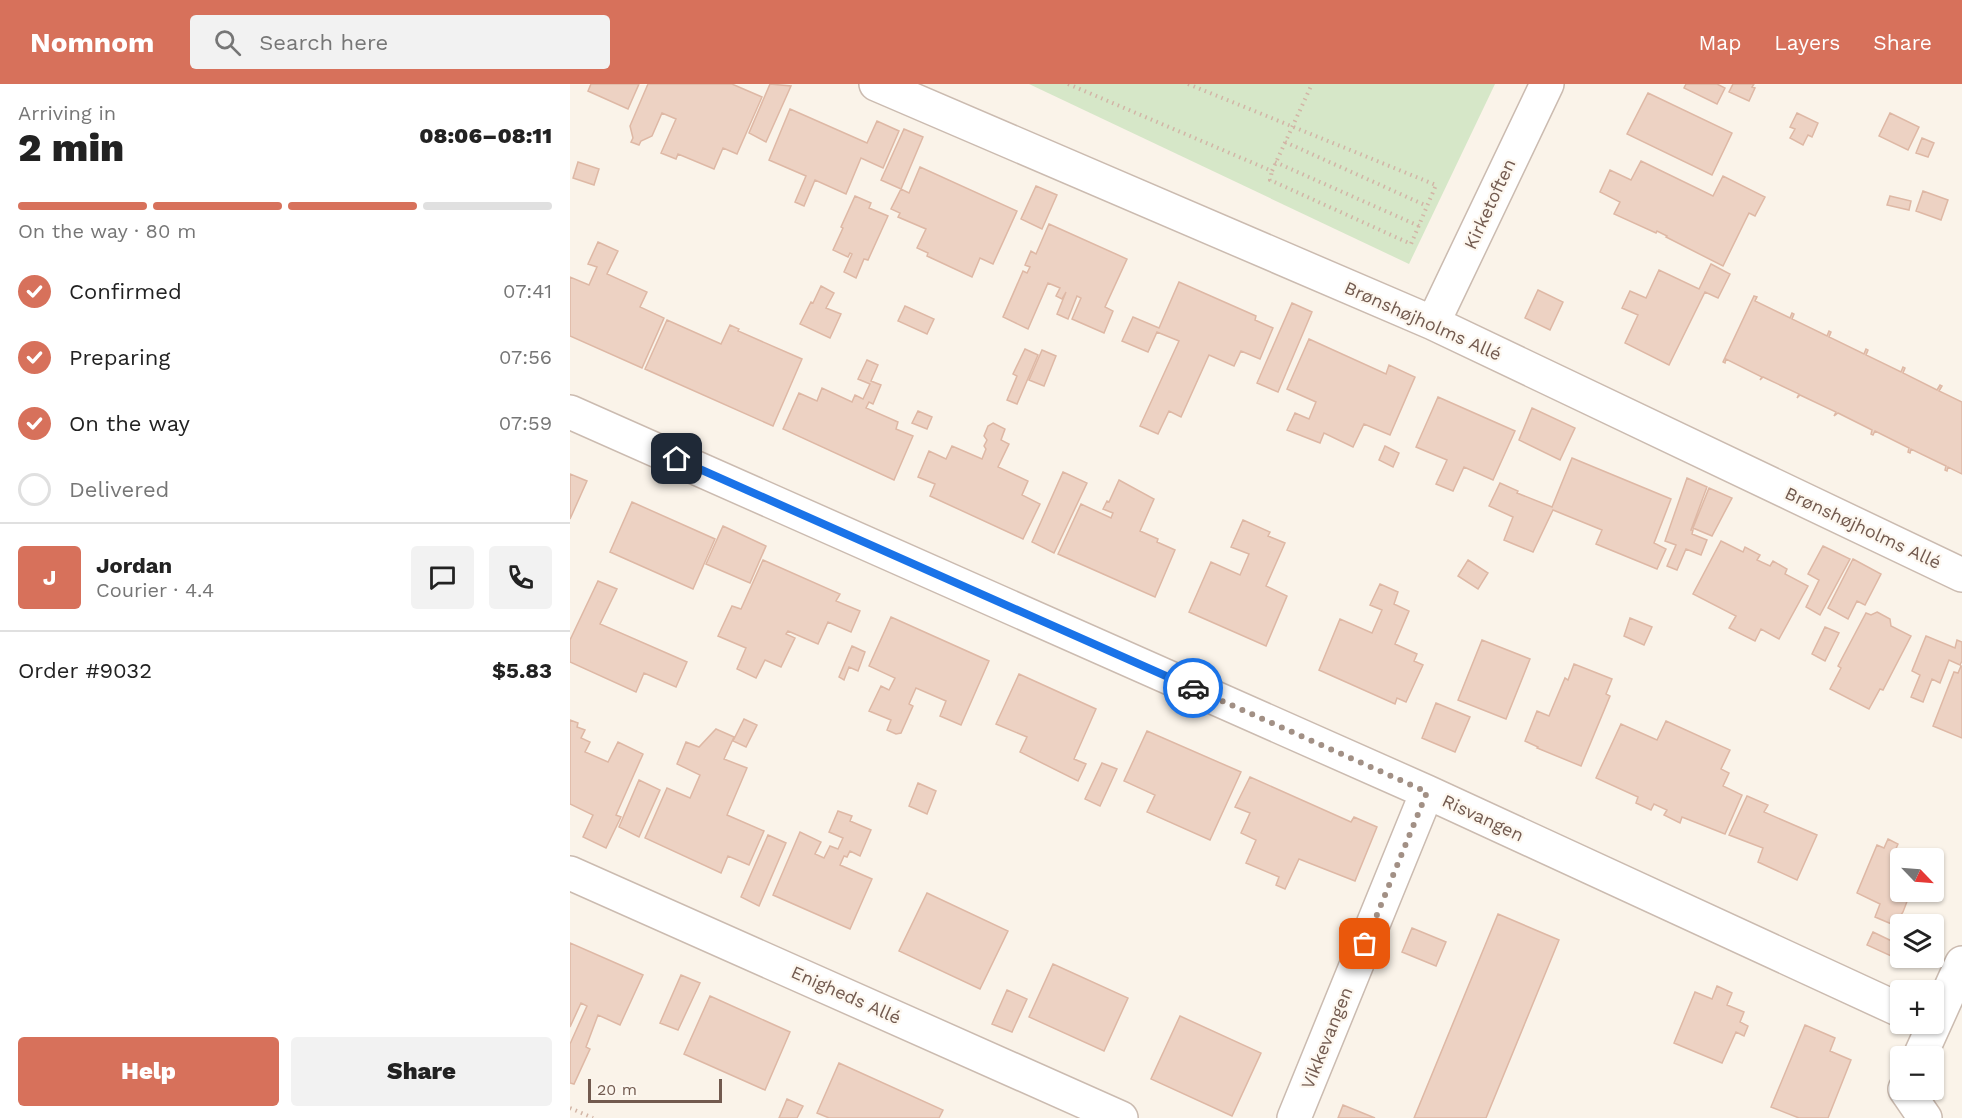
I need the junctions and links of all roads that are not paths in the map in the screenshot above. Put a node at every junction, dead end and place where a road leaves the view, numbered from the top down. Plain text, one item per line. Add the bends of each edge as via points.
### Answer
1 (876, 84) edge
2 (1546, 84) edge
3 (1433, 323) junction
4 (570, 412) edge
5 (1962, 575) edge
6 (1427, 792) junction
7 (570, 873) edge
8 (1962, 963) edge
9 (1944, 998) edge
10 (1890, 1005) edge
11 (1900, 1100) edge
12 (1913, 1100) edge
13 (1121, 1118) edge
14 (1294, 1118) edge
15 (1893, 1118) edge
16 (1925, 1118) edge

1 - 3 street, Brønshøjholms Allé
2 - 3 street, Kirketoften
3 - 5 street, Brønshøjholms Allé
4 - 6 street, Risvangen
6 - 10 street, Risvangen
6 - 14 street, Vikkevangen
7 - 13 street, Enigheds Allé
8 - 9 street
11 - 15 street
12 - 16 street

